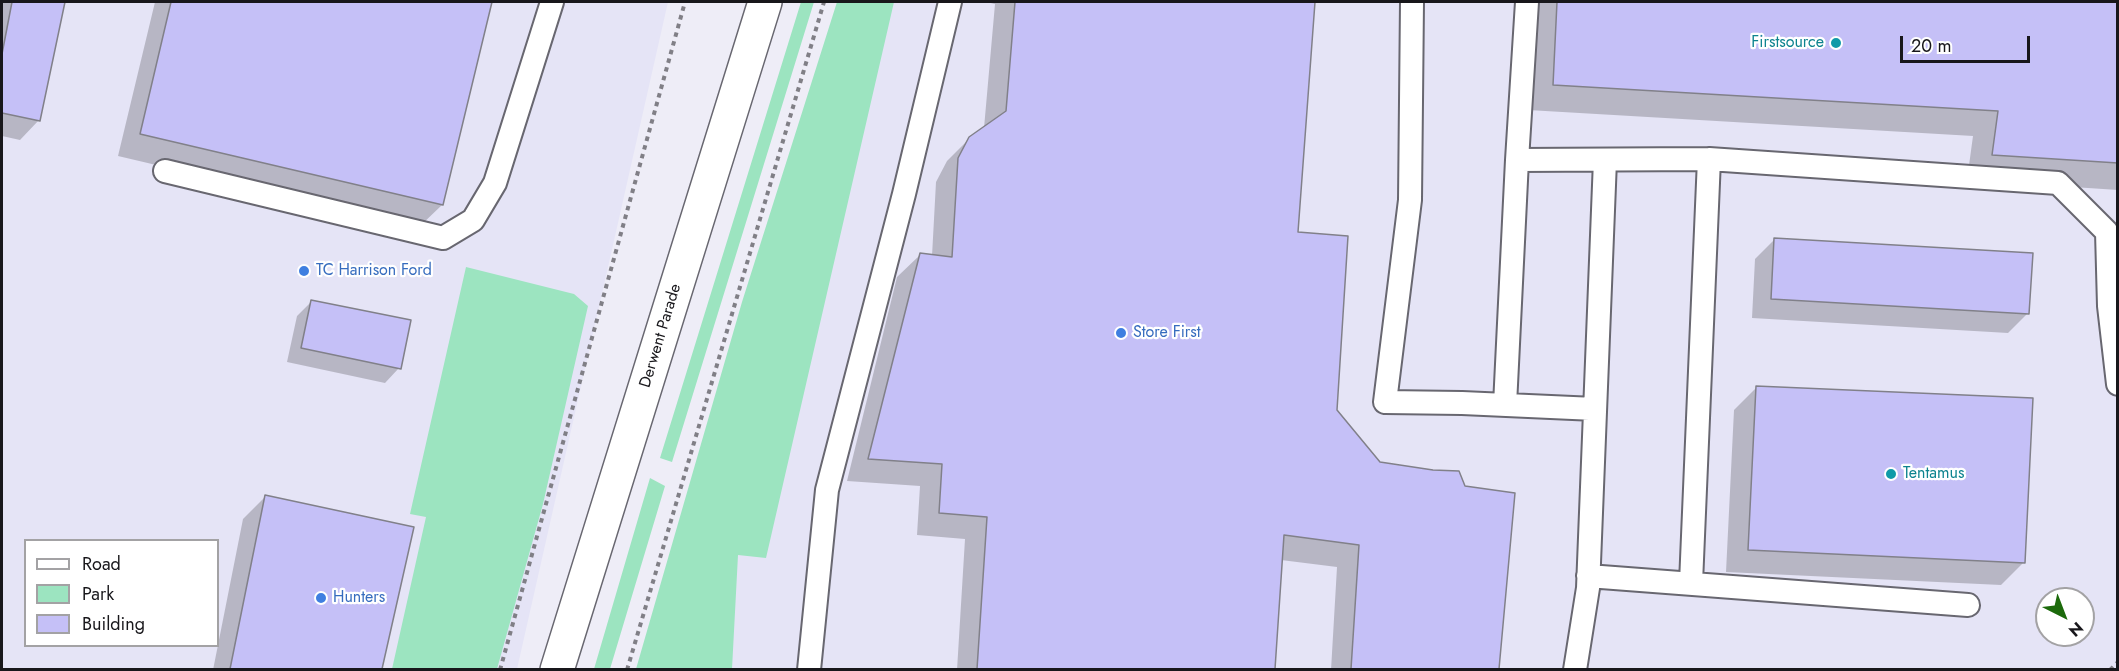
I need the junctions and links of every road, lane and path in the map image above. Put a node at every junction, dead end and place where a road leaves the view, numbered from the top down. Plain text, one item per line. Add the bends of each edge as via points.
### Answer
1 (552, 2) edge
2 (685, 2) edge
3 (765, 2) edge
4 (824, 2) edge
5 (950, 2) edge
6 (1412, 2) edge
7 (1527, 2) edge
8 (1709, 159) junction
9 (1517, 160) junction
10 (1605, 160) junction
11 (165, 171) dead end
12 (2112, 231) edge
13 (2118, 384) edge
14 (1505, 405) junction
15 (1595, 409) junction
16 (1588, 576) junction
17 (1691, 583) junction
18 (1968, 605) dead end
19 (2118, 662) edge
20 (500, 669) edge
21 (557, 669) edge
22 (627, 669) edge
23 (809, 669) edge
24 (1575, 669) edge
25 (2110, 669) edge

1 - 11 lane via 495,183 473,220 443,238
2 - 20 path
3 - 21 street, Derwent Parade
4 - 22 path
5 - 23 lane via 827,490
6 - 14 lane via 1410,200 1385,402
7 - 9 lane
8 - 10 lane
8 - 12 lane via 2058,183
8 - 17 lane
9 - 10 lane
9 - 14 lane
10 - 15 lane
12 - 13 lane via 2109,306
14 - 15 lane
15 - 16 lane
16 - 17 lane
16 - 24 lane
17 - 18 lane
19 - 25 path

